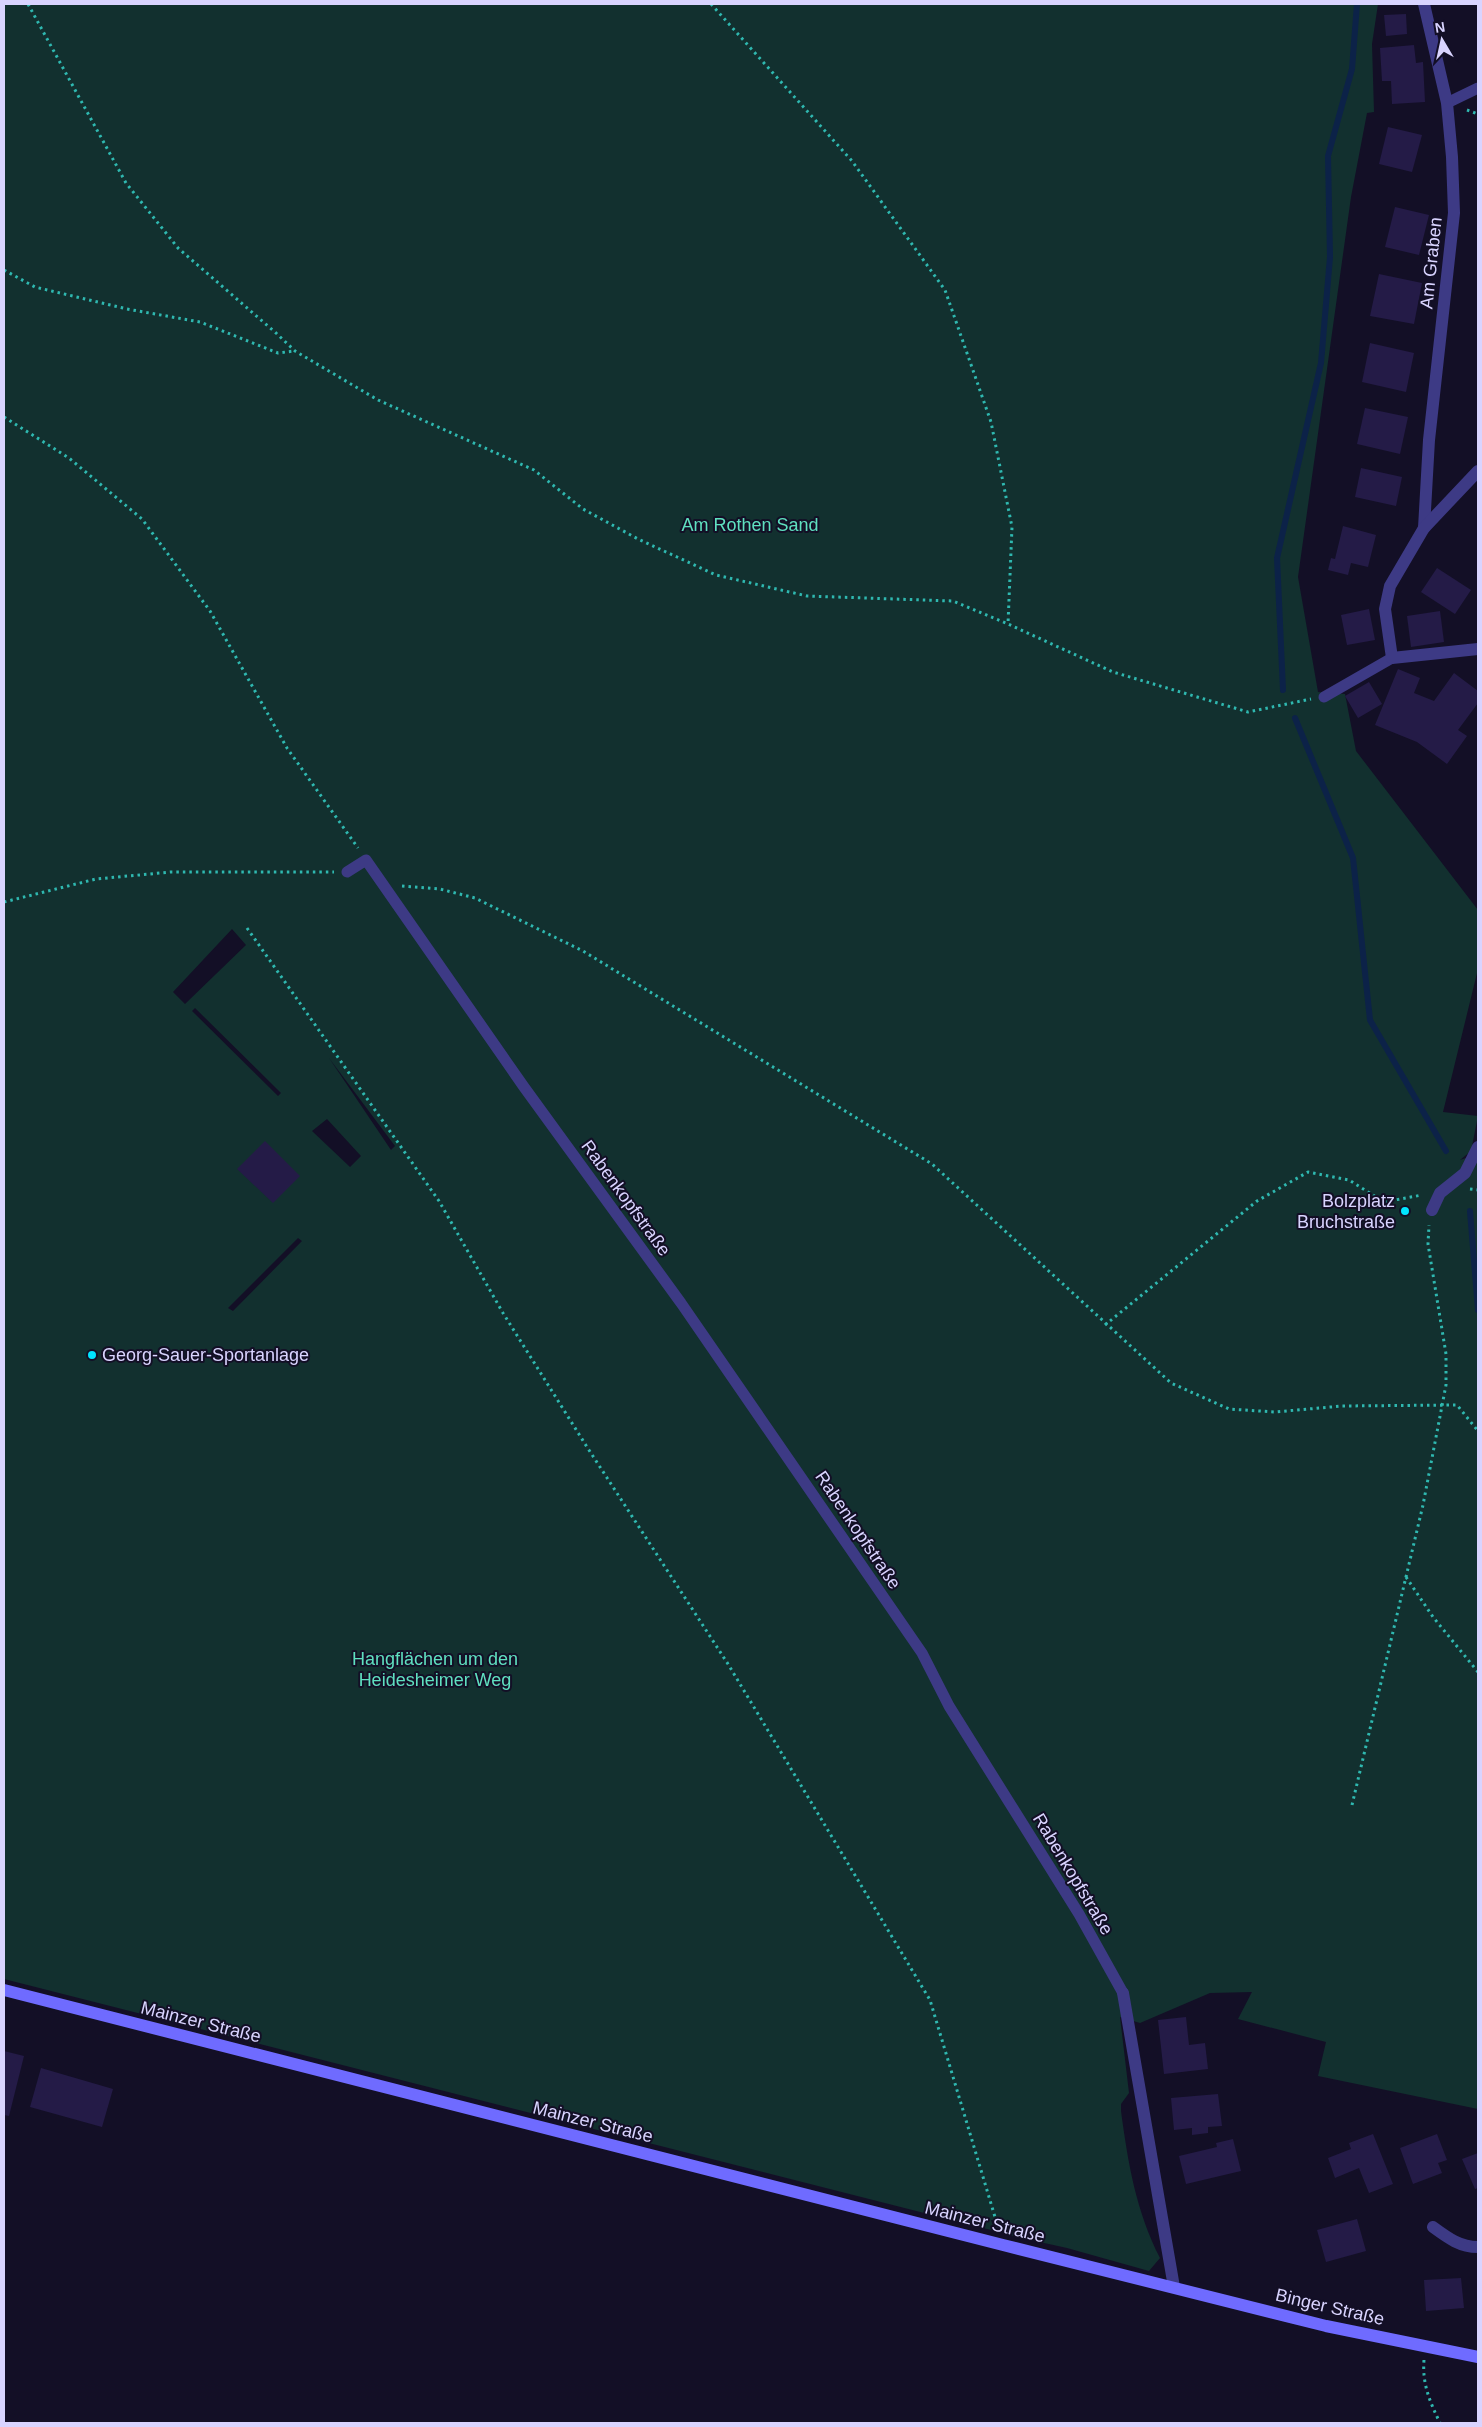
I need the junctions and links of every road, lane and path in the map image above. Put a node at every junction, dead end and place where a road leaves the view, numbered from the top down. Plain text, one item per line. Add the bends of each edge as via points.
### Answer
1 (28, 4) edge
2 (711, 4) edge
3 (1424, 4) edge
4 (1478, 88) edge
5 (1447, 103) junction
6 (4, 270) edge
7 (295, 351) junction
8 (4, 417) edge
9 (1478, 471) edge
10 (1424, 528) junction
11 (1008, 624) junction
12 (1478, 649) edge
13 (1392, 658) junction
14 (1324, 697) joint
15 (366, 860) junction
16 (347, 872) joint
17 (386, 888) junction
18 (4, 902) edge
19 (246, 928) dead end
20 (1478, 1147) edge
21 (1440, 1193) junction
22 (1432, 1210) joint
23 (1105, 1325) junction
24 (1443, 1406) junction
25 (1478, 1431) edge
26 (1406, 1577) junction
27 (1478, 1672) edge
28 (1352, 1805) dead end
29 (4, 1990) edge
30 (1123, 1993) joint
31 (1433, 2227) dead end
32 (1004, 2245) junction
33 (1478, 2247) edge
34 (1174, 2287) junction
35 (1425, 2347) junction
36 (1478, 2357) edge
37 (1440, 2423) edge

1 - 7 path via 126,183 178,248
2 - 11 path via 852,161 944,290 991,422 1012,527
3 - 5 street, Am Graben
4 - 5 lane
5 - 10 street, Am Graben via 1454,213 1429,440
6 - 7 path via 35,287 200,322 278,353
7 - 11 path via 378,400 534,470 583,509 716,575 807,596 953,601
8 - 15 path via 69,458 142,519 210,611 287,748
9 - 10 street
10 - 13 street via 1387,596 1385,609
11 - 14 path via 1113,672 1248,712
12 - 13 street
13 - 14 lane
15 - 16 lane
15 - 17 lane, Rabenkopfstraße
16 - 18 path via 171,872 96,879
17 - 23 path via 416,886 475,898 583,951 932,1164 1069,1287
17 - 30 lane, Rabenkopfstraße via 524,1087 681,1303 922,1653 949,1706
19 - 32 path via 439,1201 503,1313 728,1664 930,2000
20 - 21 street via 1464,1173
21 - 22 street
21 - 23 path via 1384,1202 1349,1180 1308,1172 1257,1201
22 - 24 path via 1428,1244 1446,1354
23 - 24 path via 1171,1383 1228,1409 1276,1412 1342,1406
24 - 25 path via 1458,1405
24 - 26 path
26 - 27 path via 1433,1617
26 - 28 path
29 - 32 main road, Mainzer Straße
30 - 34 street, Rabenkopfstraße
31 - 33 street via 1454,2242
32 - 34 main road, Mainzer Straße
34 - 35 main road, Binger Straße via 1326,2326
35 - 36 main road, Binger Straße
35 - 37 path via 1422,2377

